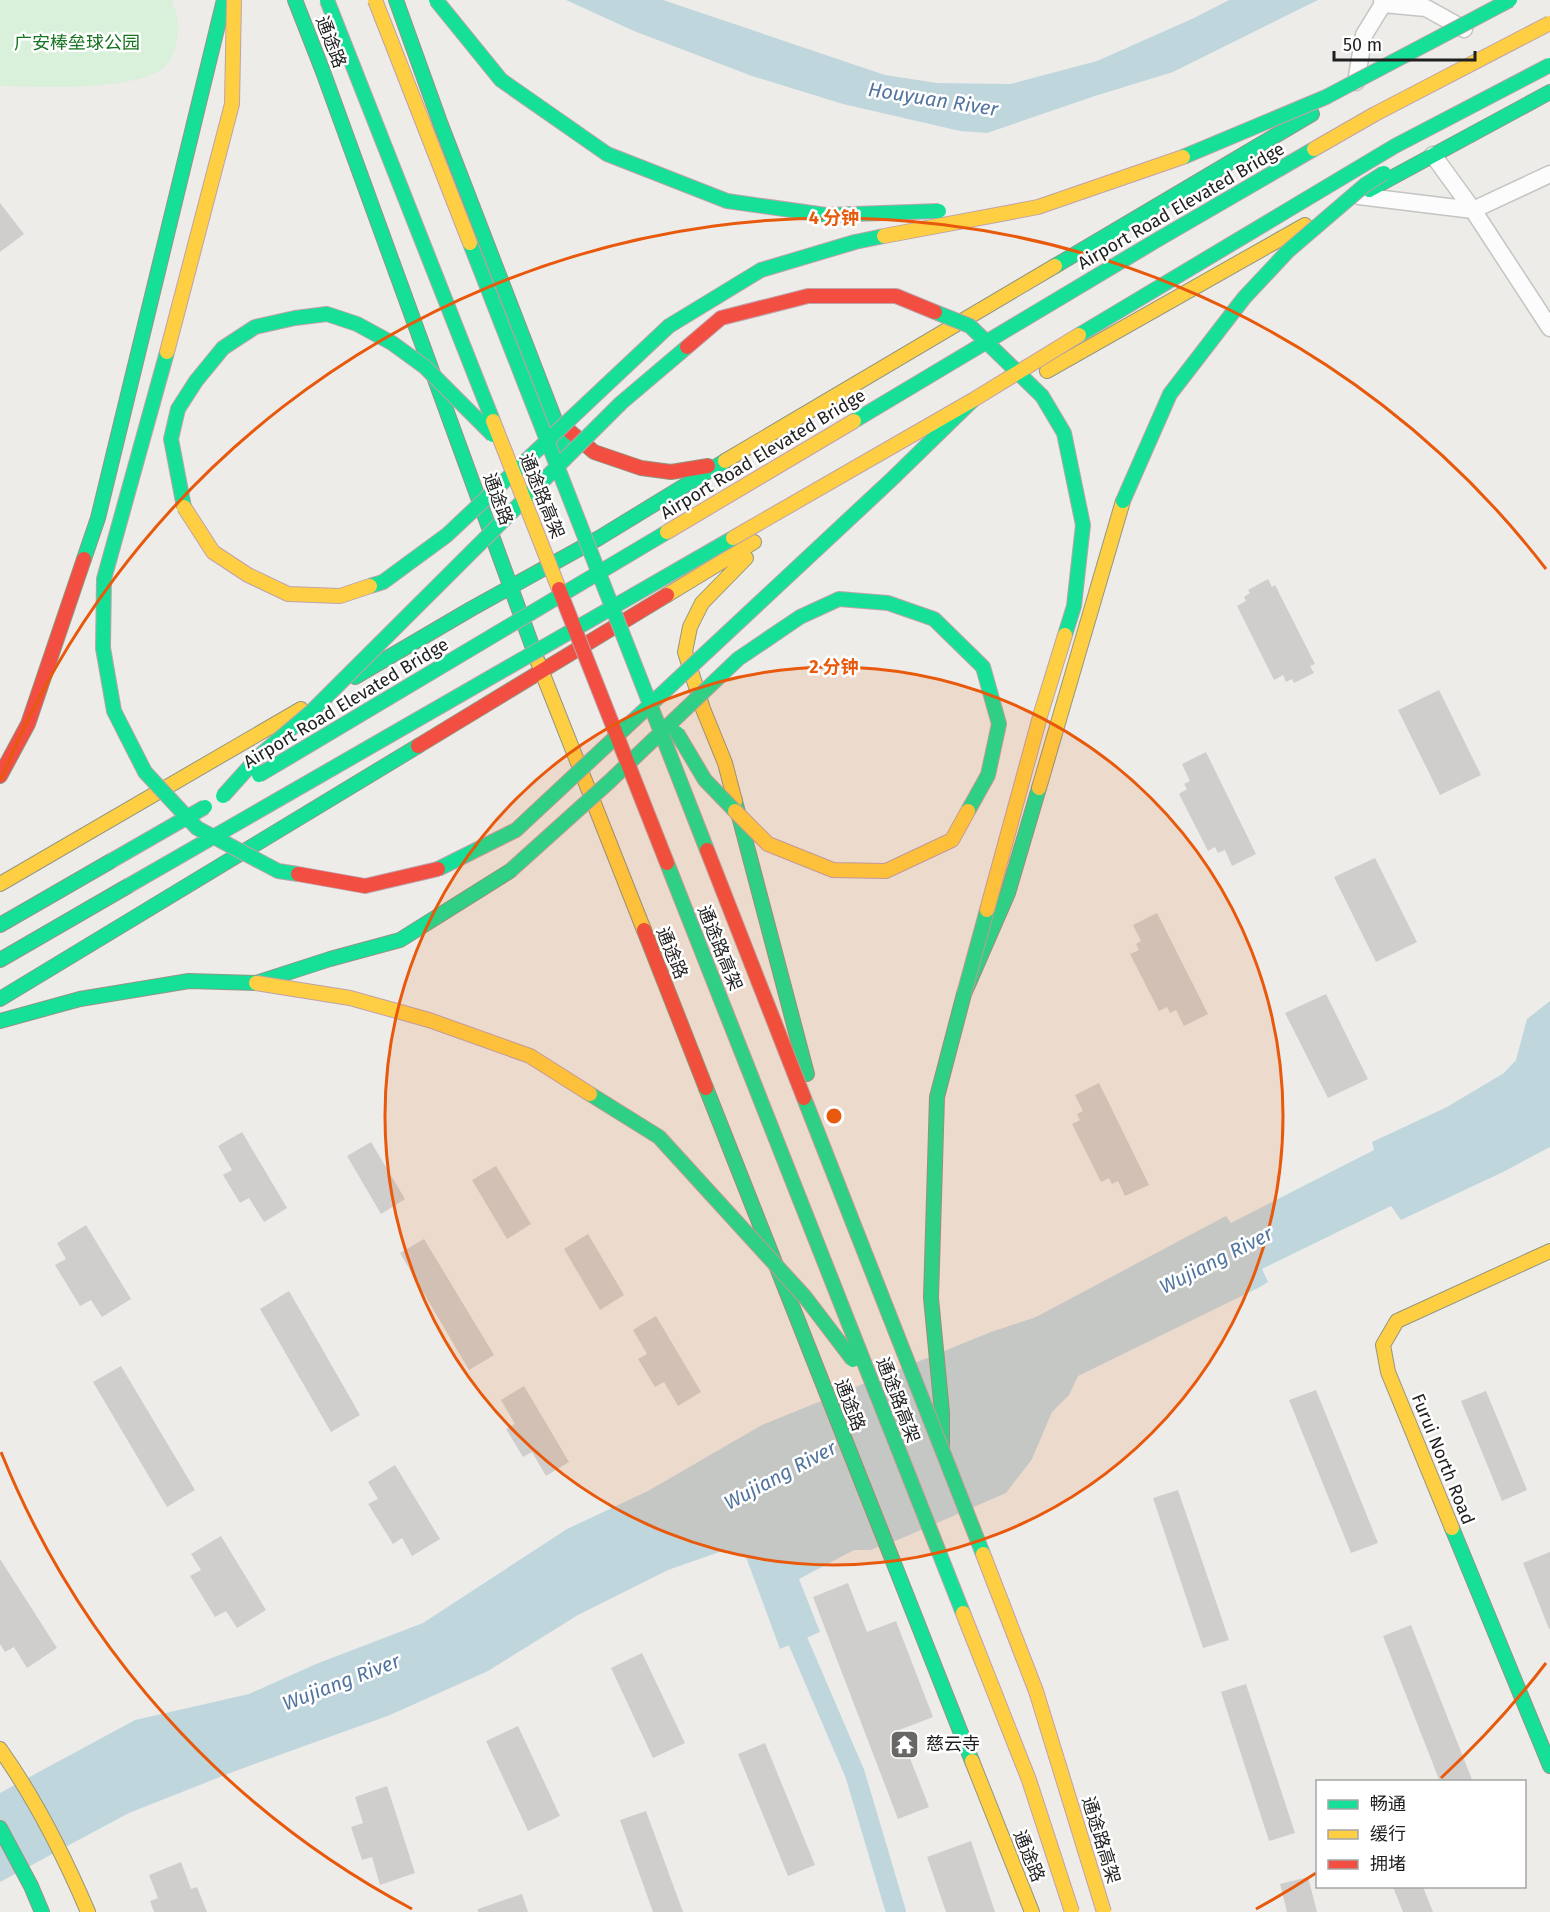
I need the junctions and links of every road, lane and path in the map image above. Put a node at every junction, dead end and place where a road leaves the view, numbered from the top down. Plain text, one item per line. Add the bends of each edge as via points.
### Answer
1 (224, 0) edge
2 (234, 0) edge
3 (295, 0) edge
4 (327, 0) edge
5 (375, 0) edge
6 (396, 0) edge
7 (436, 0) edge
8 (1510, 0) edge
9 (1527, 0) edge
10 (1382, 2) edge
11 (1550, 23) edge
12 (1468, 30) junction
13 (1547, 66) edge
14 (1355, 89) junction
15 (1550, 92) edge
16 (1433, 155) junction
17 (1550, 174) edge
18 (1357, 196) junction
19 (1038, 207) junction
20 (1473, 210) junction
21 (1550, 328) edge
22 (973, 400) junction
23 (556, 421) junction
24 (502, 444) junction
25 (720, 464) junction
26 (576, 474) dead end
27 (583, 495) dead end
28 (794, 519) dead end
29 (599, 538) junction
30 (511, 586) junction
31 (629, 618) junction
32 (632, 658) junction
33 (541, 671) junction
34 (0, 776) edge
35 (223, 796) junction
36 (0, 884) edge
37 (0, 925) edge
38 (0, 960) edge
39 (256, 983) junction
40 (964, 994) junction
41 (0, 999) edge
42 (0, 1021) edge
43 (811, 1089) junction
44 (1550, 1251) edge
45 (875, 1390) junction
46 (942, 1442) junction
47 (0, 1749) edge
48 (1550, 1766) edge
49 (0, 1828) edge
50 (42, 1912) edge
51 (88, 1912) edge
52 (1032, 1912) edge
53 (1072, 1912) edge
54 (1104, 1912) edge
55 (1116, 1912) edge

1 - 34 main road via 98,518 28,724
2 - 22 main road, bridge via 232,104 104,579 103,648 114,711 145,772 197,828 278,871 365,886 435,871 516,830
3 - 30 main road, 通途路
4 - 24 main road, 通途路高架, bridge
5 - 32 main road, 通途路高架, bridge
6 - 23 main road
7 - 19 main road, bridge via 501,80 607,154 727,201 826,215
8 - 19 main road, bridge via 1326,97 1190,155
9 - 12 main road
10 - 12 street via 1426,8
10 - 14 street via 1364,35
11 - 35 main road, Airport Road Elevated Bridge, bridge via 1375,114 1209,210
12 - 14 main road
13 - 22 main road, bridge via 1395,146
13 - 40 main road, bridge via 1365,185 1288,250 1244,298 1170,394 1123,501 1008,893
14 - 25 main road
15 - 16 main road
16 - 18 main road
16 - 20 street
17 - 20 street
18 - 20 street
18 - 28 main road
19 - 24 main road, bridge via 855,242 760,270 669,326 447,535 383,582 340,596 288,594 213,552 184,506 171,439 177,409 223,348 255,327 327,314 357,324 425,367
20 - 21 street
22 - 38 main road, bridge
23 - 25 main road via 594,452 641,468 671,472
23 - 26 main road
24 - 45 main road, 通途路高架, bridge
25 - 29 main road
27 - 29 main road
29 - 30 main road
29 - 31 main road
30 - 33 main road, 通途路
30 - 36 main road
31 - 33 main road
31 - 43 main road
31 - 43 main road via 764,538 702,603 690,627 685,652 725,763
32 - 39 main road, bridge via 663,709 669,719 675,729 705,780 768,844 833,870 886,871 952,840 988,775 999,724 983,667 933,619 888,603 839,600 800,617 738,659 678,716 670,724 652,741 636,757 510,871 400,940
32 - 46 main road, 通途路高架, bridge
33 - 41 main road
33 - 52 main road, 通途路
35 - 37 main road, Airport Road Elevated Bridge, bridge
35 - 40 main road, bridge via 259,756 312,711 621,403 721,318 808,296 896,296 970,326 1041,396 1064,433 1083,525 1074,606
39 - 42 main road via 189,981 80,999
39 - 45 main road, bridge via 350,998 429,1020 530,1056 659,1137 805,1297
40 - 46 main road via 937,1097 931,1298
43 - 46 main road
44 - 48 main road, Furui North Road via 1397,1321 1383,1345 1392,1383
45 - 53 main road, 通途路高架, bridge via 1029,1780
46 - 54 main road, 通途路高架, bridge via 1036,1691
46 - 55 main road
47 - 51 main road via 69,1868
49 - 50 main road

